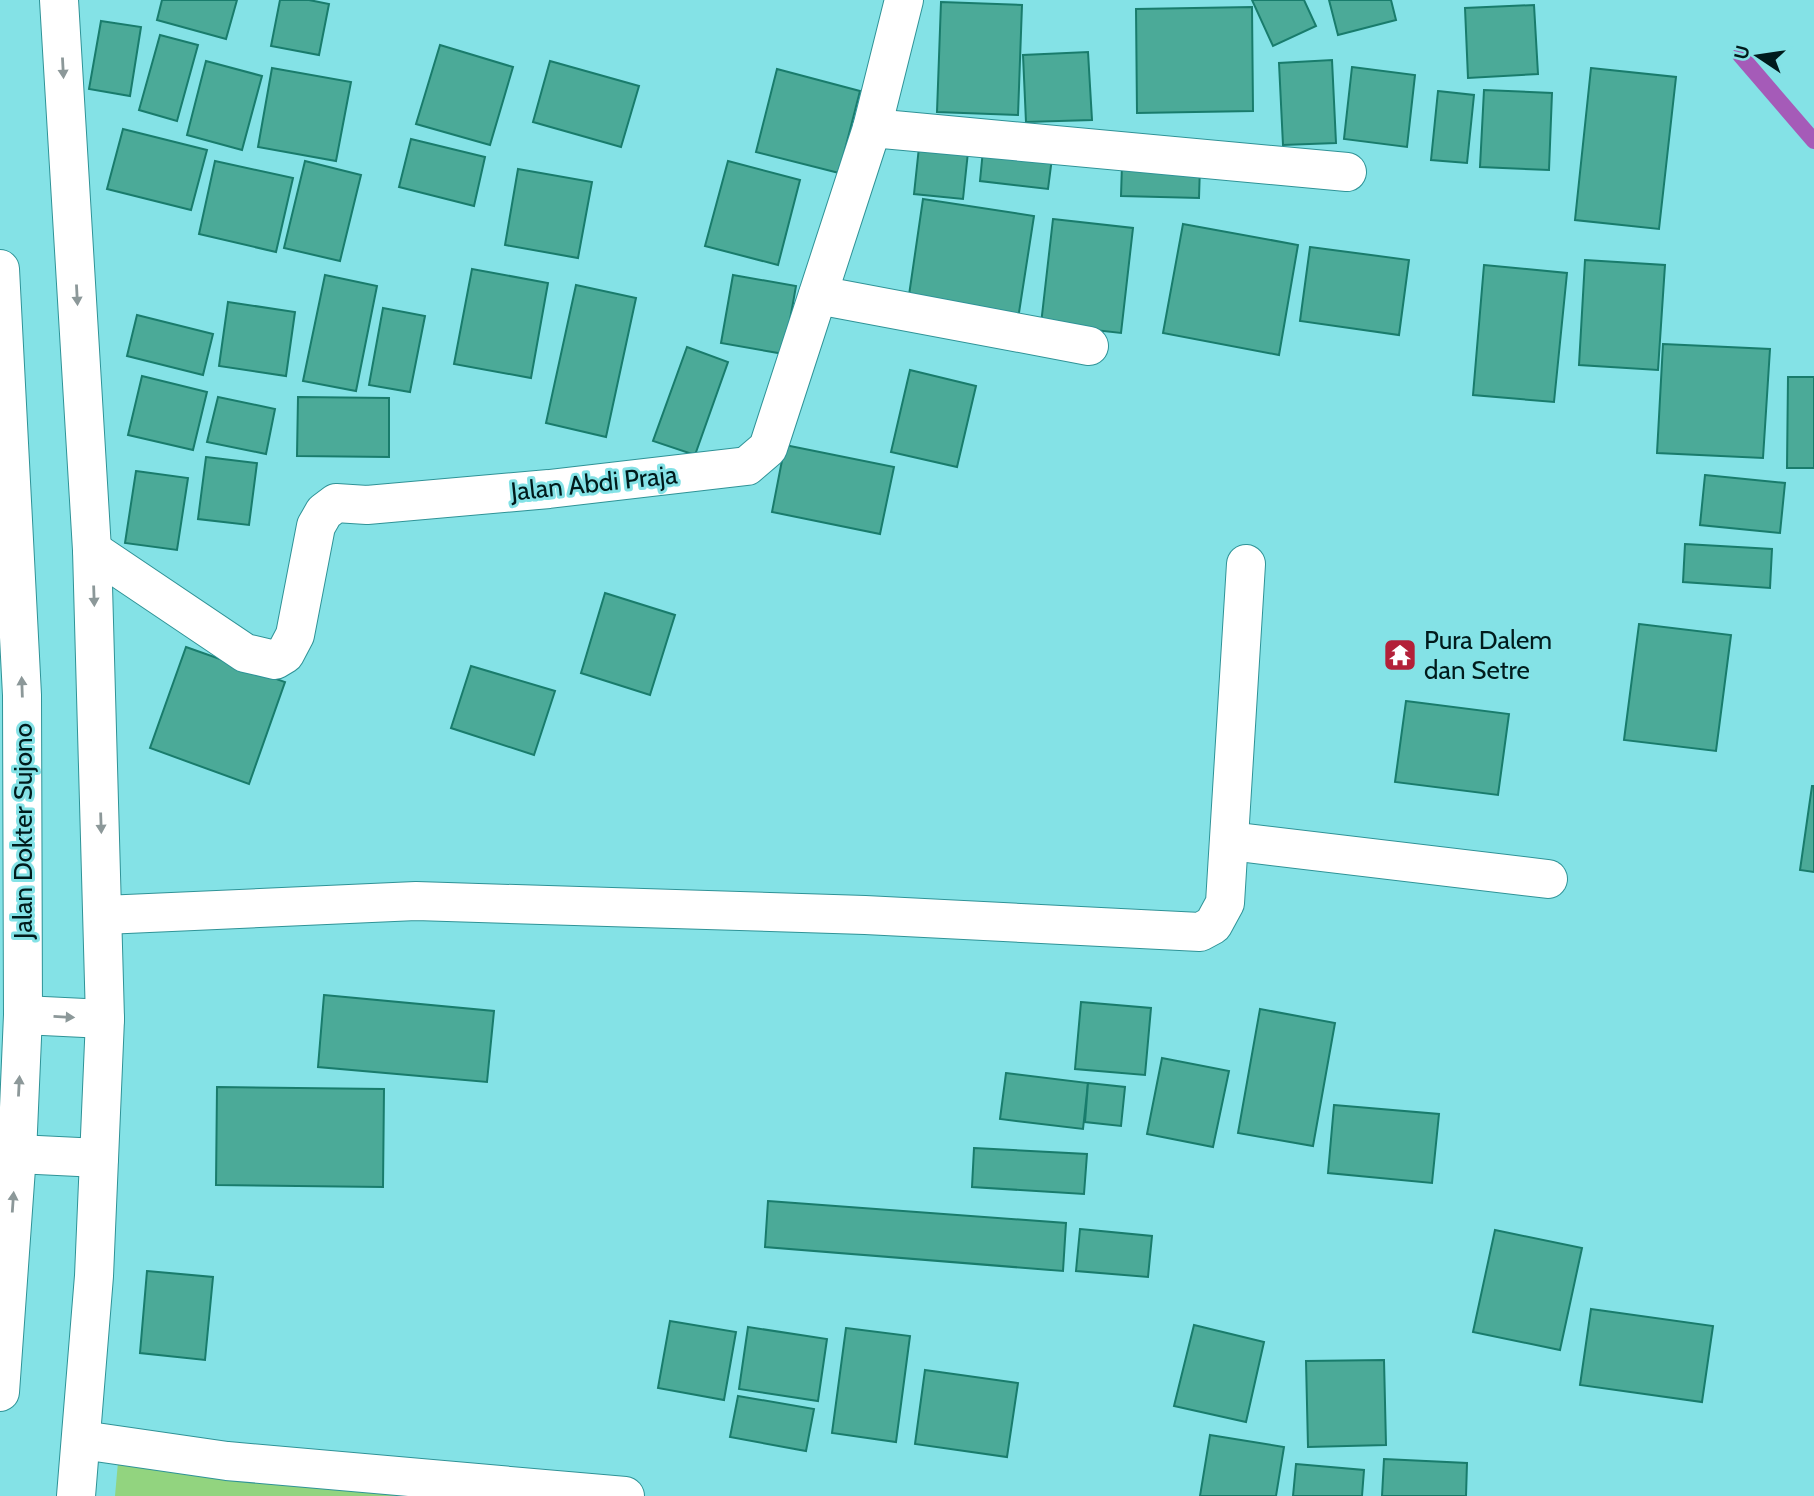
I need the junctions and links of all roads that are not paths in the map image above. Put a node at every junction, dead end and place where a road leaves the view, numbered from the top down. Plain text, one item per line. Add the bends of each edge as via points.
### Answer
1 (59, 0) edge
2 (904, 0) edge
3 (872, 128) junction
4 (1347, 172) dead end
5 (0, 269) edge
6 (818, 295) junction
7 (1089, 346) dead end
8 (8, 549) edge
9 (92, 550) junction
10 (1246, 564) dead end
11 (1230, 841) junction
12 (1548, 878) dead end
13 (104, 915) junction
14 (23, 1015) junction
15 (105, 1019) junction
16 (17, 1154) junction
17 (99, 1158) junction
18 (0, 1392) edge
19 (82, 1440) junction
20 (76, 1496) edge
21 (625, 1496) edge

1 -> 9 main road
2 - 3 main road, Jalan Abdi Praja
3 - 4 main road
3 - 6 main road, Jalan Abdi Praja
5 - 8 main road, Jalan Dokter Sujono
6 - 7 main road
6 - 9 main road, Jalan Abdi Praja via 768,448 747,466 549,489 367,505 336,503 316,526 295,635 285,654 275,660 245,653
14 -> 8 main road, Jalan Dokter Sujono via 22,695
9 -> 13 main road
10 - 11 main road
11 - 12 main road
11 - 13 main road via 1226,903 1213,925 1200,932 865,915 416,901
13 - 15 main road
14 -> 15 main road
16 -> 14 main road, Jalan Dokter Sujono
15 - 17 main road
16 - 17 main road
18 -> 16 main road, Jalan Dokter Sujono
17 - 19 main road
19 - 20 main road
19 - 21 main road via 227,1461

